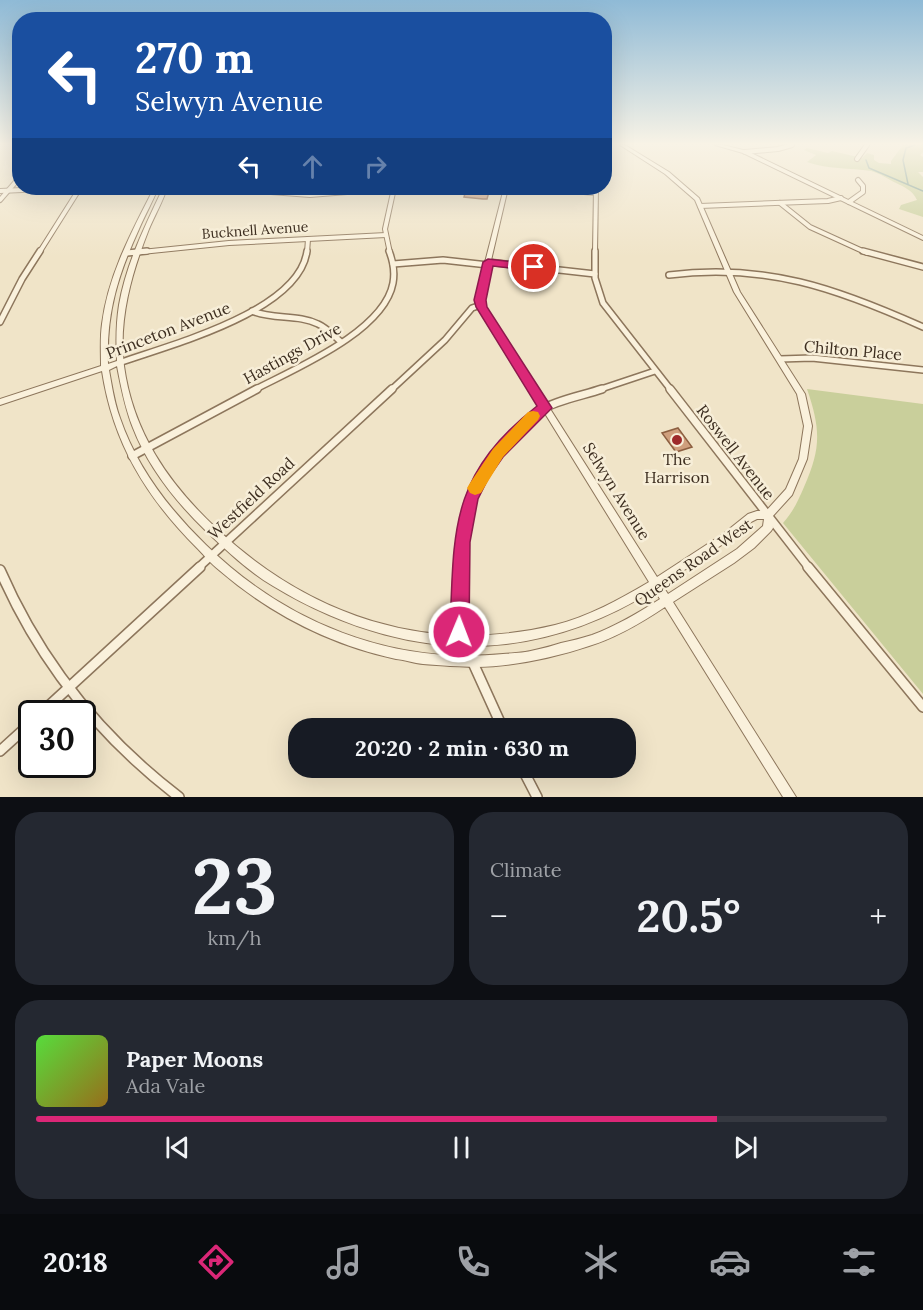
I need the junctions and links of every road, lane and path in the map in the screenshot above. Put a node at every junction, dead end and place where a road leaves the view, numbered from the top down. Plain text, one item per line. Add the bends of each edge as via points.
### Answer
1 (679, 182) edge
2 (807, 182) edge
3 (860, 182) edge
4 (12, 186) edge
5 (0, 191) edge
6 (7, 191) junction
7 (12, 191) edge
8 (75, 195) edge
9 (153, 195) edge
10 (162, 195) edge
11 (393, 195) edge
12 (504, 195) edge
13 (596, 195) edge
14 (840, 198) junction
15 (0, 200) edge
16 (849, 202) junction
17 (780, 203) junction
18 (700, 206) junction
19 (386, 235) junction
20 (923, 238) edge
21 (308, 239) junction
22 (138, 252) junction
23 (127, 253) junction
24 (488, 263) junction
25 (393, 264) junction
26 (923, 267) edge
27 (727, 271) junction
28 (595, 274) junction
29 (669, 275) dead end
30 (481, 305) junction
31 (252, 311) junction
32 (0, 322) edge
33 (923, 327) edge
34 (341, 342) junction
35 (780, 359) junction
36 (119, 363) junction
37 (105, 368) junction
38 (655, 370) junction
39 (923, 370) edge
40 (0, 402) edge
41 (545, 408) junction
42 (147, 447) junction
43 (132, 456) junction
44 (768, 516) junction
45 (224, 543) junction
46 (211, 556) junction
47 (0, 570) edge
48 (656, 584) junction
49 (667, 601) junction
50 (462, 640) junction
51 (472, 662) junction
52 (68, 688) junction
53 (55, 700) edge
54 (923, 707) edge
55 (498, 718) edge
56 (18, 735) edge
57 (0, 751) edge
58 (527, 778) edge
59 (178, 797) edge
60 (537, 797) edge
61 (790, 797) edge

1 - 18 street
2 - 14 street
3 - 16 street via 863,192
4 - 6 street
5 - 6 street
6 - 7 street
6 - 15 street
8 - 32 street via 24,275
9 - 23 street, Queens Road West
10 - 22 street, Queens Road West
11 - 19 street, Hastings Drive
12 - 24 street
13 - 28 street, Roswell Avenue
14 - 16 street
14 - 17 street
16 - 20 street
17 - 18 street
17 - 26 street via 794,218 819,233
18 - 27 street
19 - 21 street, Bucknell Avenue
19 - 25 street, Hastings Drive
21 - 22 street, Bucknell Avenue
21 - 31 street, Princeton Avenue via 306,261 298,276 284,291
22 - 23 street, Bucknell Avenue
22 - 36 street, Queens Road West via 121,304
23 - 37 street, Queens Road West via 108,307
24 - 25 street
24 - 28 street
24 - 30 street
25 - 34 street, Hastings Drive via 392,286 383,305
27 - 29 street
27 - 33 street via 815,283
27 - 35 street via 745,308
28 - 38 street, Roswell Avenue via 603,303
30 - 41 street, Selwyn Avenue
30 - 45 street, Westfield Road via 472,308 447,338
31 - 34 street via 314,322
31 - 36 street, Princeton Avenue
34 - 42 street, Hastings Drive
35 - 39 street, Chilton Place via 812,358
35 - 44 street via 801,394 808,431 792,487
36 - 37 street, Princeton Avenue
36 - 42 street, Queens Road West via 130,408
37 - 40 street, Princeton Avenue
37 - 43 street, Queens Road West via 116,418
38 - 41 street
38 - 44 street, Roswell Avenue
41 - 48 street, Selwyn Avenue
41 - 50 street via 498,453 483,472 471,499 462,542
42 - 43 street, Hastings Drive
42 - 45 street, Queens Road West via 179,495
43 - 46 street, Queens Road West via 165,508
44 - 48 street, Queens Road West via 753,514
44 - 49 street, Queens Road West via 768,528 753,542
44 - 54 street, Roswell Avenue
45 - 46 street, Westfield Road
45 - 50 street, Queens Road West via 279,585 338,616 403,635
46 - 51 street, Queens Road West via 272,604 329,635 401,656
46 - 52 street, Westfield Road
47 - 52 street via 23,620
48 - 49 street, Selwyn Avenue
48 - 50 street, Queens Road West via 607,611 555,630 497,640
49 - 51 street, Queens Road West via 619,628 576,645 525,657
49 - 61 street, Selwyn Avenue
50 - 51 street
51 - 55 street
52 - 53 street, Westfield Road
52 - 59 street via 106,732
56 - 57 street
58 - 60 street

